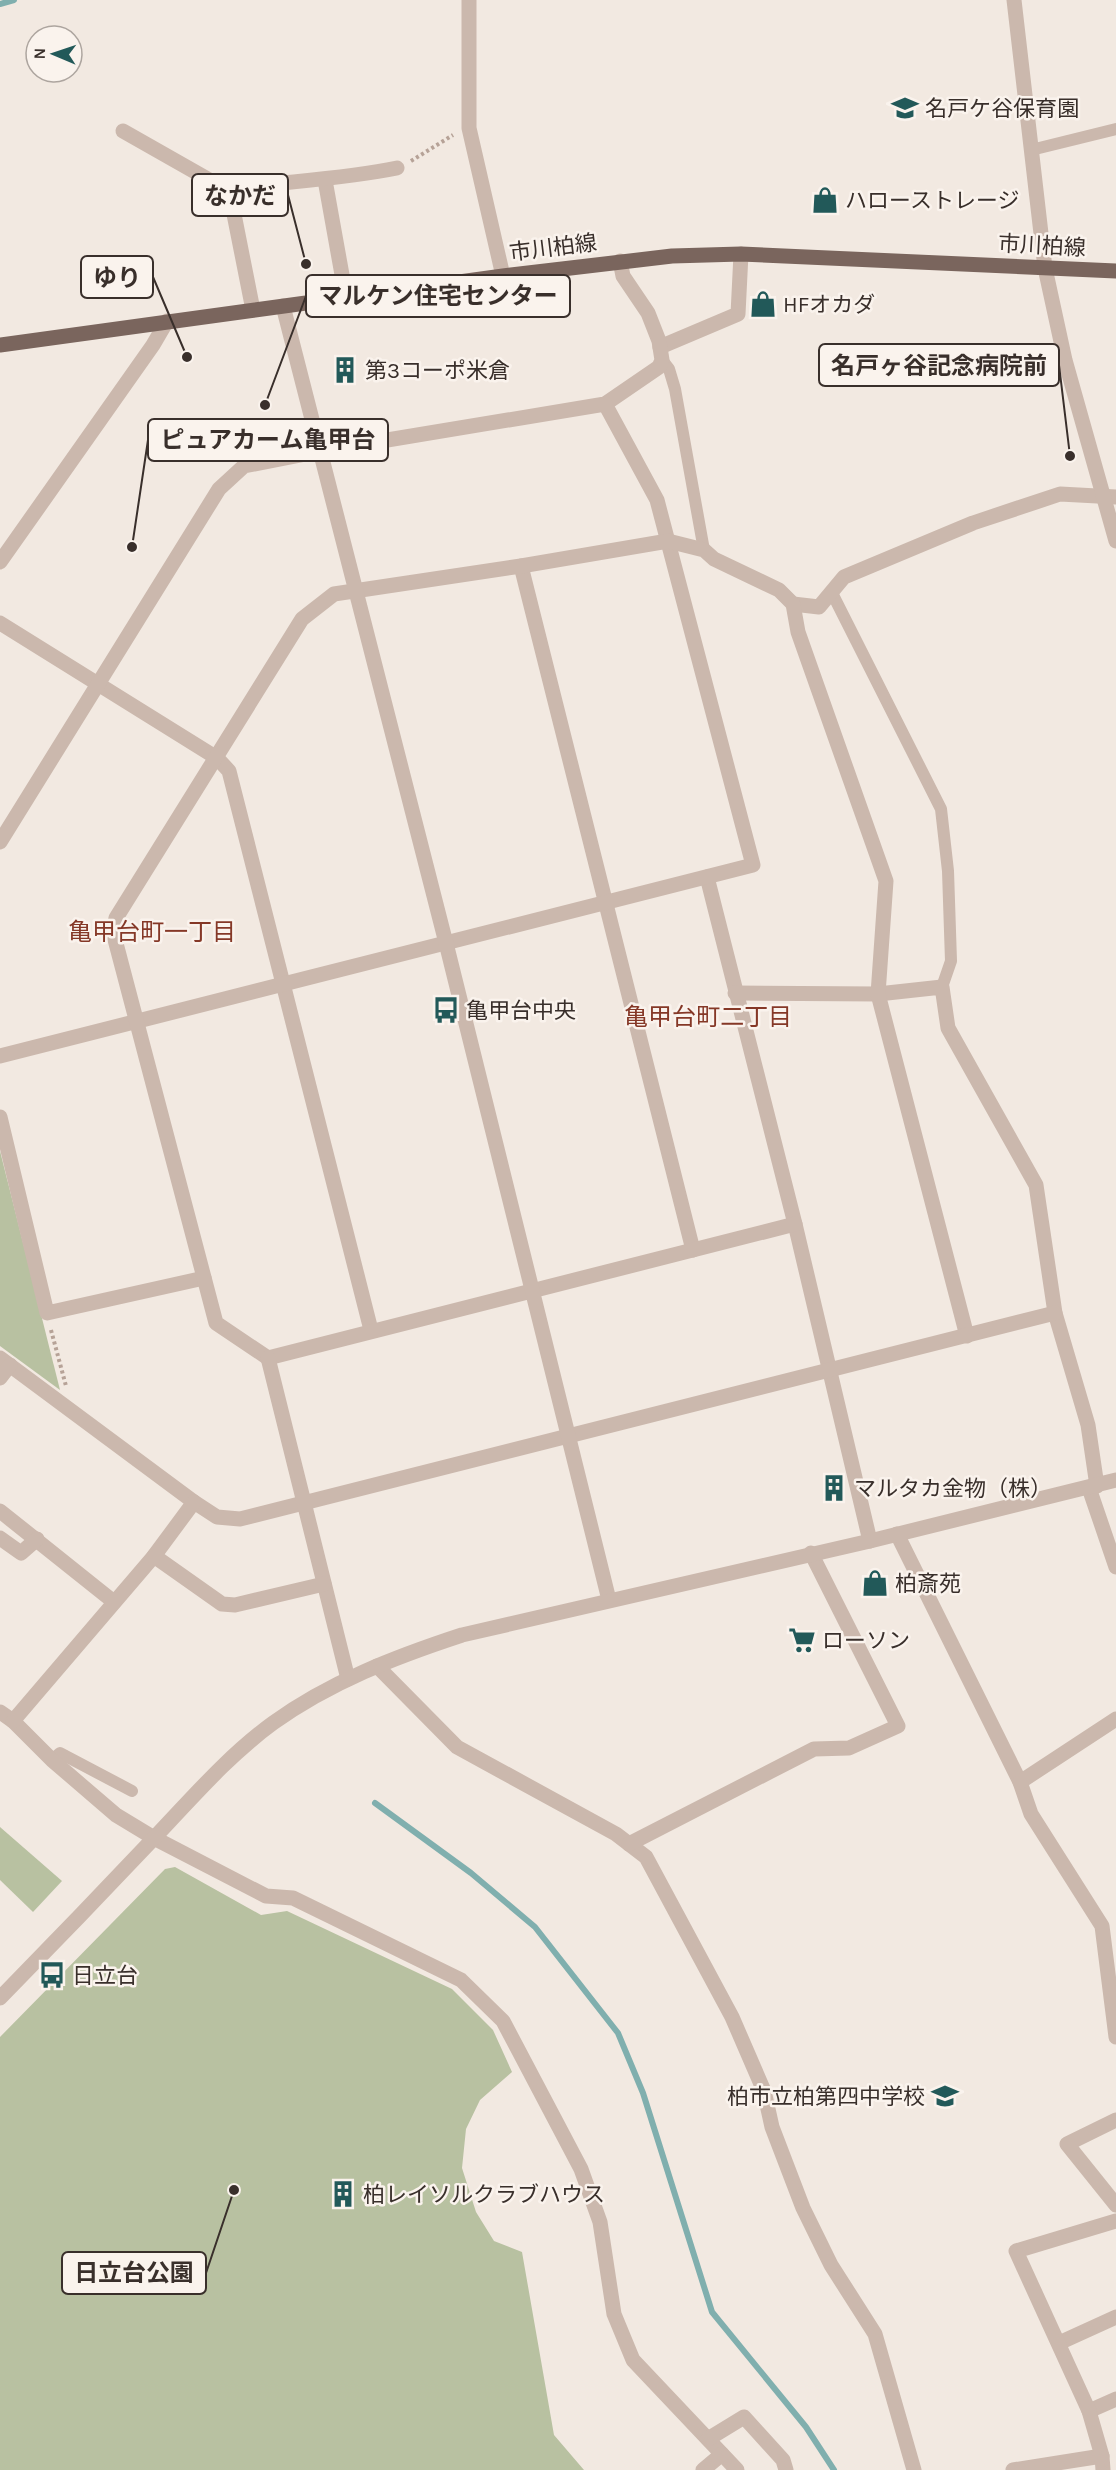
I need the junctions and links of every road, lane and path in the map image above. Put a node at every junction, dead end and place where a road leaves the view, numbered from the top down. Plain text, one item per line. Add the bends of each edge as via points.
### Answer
1 (469, 0) edge
2 (1014, 0) edge
3 (468, 124) junction
4 (1116, 129) edge
5 (123, 131) dead end
6 (1031, 150) junction
7 (397, 168) joint
8 (325, 180) junction
9 (234, 194) junction
10 (741, 254) junction
11 (620, 261) junction
12 (1045, 268) junction
13 (1116, 271) edge
14 (503, 276) junction
15 (346, 297) junction
16 (283, 306) junction
17 (253, 310) junction
18 (167, 321) junction
19 (0, 345) edge
20 (661, 353) junction
21 (605, 404) junction
22 (321, 451) junction
23 (1110, 497) edge
24 (668, 541) junction
25 (1116, 541) edge
26 (704, 550) junction
27 (0, 562) edge
28 (521, 566) junction
29 (356, 589) junction
30 (831, 591) junction
31 (793, 604) junction
32 (0, 623) edge
33 (98, 684) junction
34 (217, 758) junction
35 (0, 842) edge
36 (707, 877) junction
37 (606, 902) junction
38 (446, 943) junction
39 (283, 984) junction
40 (942, 987) junction
41 (735, 993) junction
42 (878, 994) junction
43 (137, 1022) junction
44 (0, 1056) edge
45 (0, 1117) edge
46 (795, 1224) junction
47 (693, 1250) junction
48 (204, 1278) junction
49 (532, 1290) junction
50 (47, 1313) junction
51 (1055, 1313) junction
52 (371, 1330) junction
53 (966, 1336) junction
54 (268, 1358) junction
55 (5, 1361) edge
56 (831, 1371) junction
57 (0, 1378) edge
58 (70, 1410) junction
59 (568, 1436) junction
60 (1116, 1480) edge
61 (1093, 1487) junction
62 (194, 1502) junction
63 (304, 1504) junction
64 (0, 1510) edge
65 (897, 1534) junction
66 (0, 1538) edge
67 (37, 1539) junction
68 (870, 1541) junction
69 (811, 1553) junction
70 (154, 1556) junction
71 (1115, 1560) edge
72 (324, 1584) junction
73 (609, 1600) junction
74 (114, 1602) junction
75 (377, 1666) junction
76 (348, 1679) junction
77 (6, 1717) edge
78 (1116, 1719) edge
79 (52, 1760) junction
80 (1020, 1782) junction
81 (132, 1791) dead end
82 (154, 1838) junction
83 (629, 1844) junction
84 (1116, 1919) edge
85 (1102, 1926) junction
86 (0, 1998) edge
87 (1116, 2037) edge
88 (1116, 2120) edge
89 (1116, 2205) edge
90 (1116, 2221) edge
91 (1116, 2318) edge
92 (1059, 2343) junction
93 (1116, 2399) edge
94 (1089, 2411) junction
95 (708, 2439) junction
96 (722, 2454) junction
97 (1102, 2463) edge
98 (703, 2470) edge
99 (737, 2470) edge
100 (786, 2470) edge
101 (914, 2470) edge
102 (1013, 2470) edge

1 - 3 street
2 - 6 street
3 - 7 path
3 - 14 street
4 - 6 lane
5 - 9 street
6 - 12 street
7 - 8 street
8 - 9 street via 237,188
8 - 15 street
9 - 17 street via 231,199
10 - 11 main road, 市川柏線
10 - 12 main road, 市川柏線
10 - 20 street via 738,314
11 - 14 main road, 市川柏線
11 - 20 street via 623,276 648,313
12 - 13 main road, 市川柏線
12 - 23 street via 1065,360
14 - 15 main road, 市川柏線
15 - 16 main road, 市川柏線
16 - 17 main road, 市川柏線
16 - 22 street
17 - 18 main road, 市川柏線
18 - 19 main road, 市川柏線
18 - 27 street
20 - 21 street via 659,367
20 - 26 lane via 675,389
21 - 22 street
21 - 24 street via 657,500
22 - 29 street
22 - 33 street via 244,466 219,489
23 - 25 street
23 - 30 street via 1060,494 973,523 844,577
24 - 26 street
24 - 28 street
24 - 36 street via 753,866
26 - 31 street via 714,559 779,590
28 - 29 street
28 - 37 street
29 - 34 street via 334,594 302,620
29 - 38 street
30 - 31 street via 819,607
30 - 40 lane via 941,809 951,961
31 - 42 street via 798,632 886,881
32 - 33 street
33 - 34 street
33 - 35 street
34 - 39 street via 230,771
34 - 43 street via 116,918 113,932
36 - 37 street
36 - 41 street
37 - 38 street
37 - 47 street
38 - 39 street
38 - 49 street
39 - 43 street
39 - 52 street
40 - 42 street
40 - 51 street via 948,1028 1036,1185
41 - 42 street
41 - 46 street
42 - 53 street
43 - 44 street
43 - 48 street
45 - 50 street
46 - 47 street
46 - 56 street
47 - 49 street
48 - 50 street
48 - 54 street via 216,1323
49 - 52 street
49 - 59 street
50 - 58 path
51 - 53 street
51 - 61 street via 1088,1425
52 - 54 street
53 - 56 street
54 - 63 street
55 - 57 street
55 - 58 street
56 - 59 street
56 - 68 street
58 - 62 street
59 - 63 street
59 - 73 street
60 - 61 street
61 - 65 street
61 - 71 street
62 - 63 street via 217,1517 240,1519
62 - 70 street
63 - 72 street
64 - 67 street
65 - 68 street
65 - 80 street
66 - 67 street via 21,1553
67 - 74 street
68 - 69 street
69 - 73 street
69 - 83 street via 898,1726 849,1748 814,1749
70 - 72 street via 222,1604 235,1605
70 - 74 street
72 - 76 street
73 - 75 street via 462,1635
74 - 77 street
75 - 76 street
75 - 83 street via 457,1747
76 - 82 street via 271,1725 213,1776
77 - 79 street
78 - 80 street
79 - 81 lane via 60,1753
79 - 82 street via 116,1815
80 - 85 street via 1031,1814
82 - 86 street
82 - 95 street via 266,1896 293,1899 461,1980 503,2021 585,2180 600,2222 614,2314 633,2360
83 - 101 street via 646,1857 732,2017 764,2091 772,2127 803,2208 831,2265 875,2334
84 - 85 street
85 - 87 street
88 - 89 street via 1067,2144
90 - 92 street via 1016,2251
91 - 92 street
92 - 94 street
93 - 94 street
94 - 97 street
95 - 96 street
95 - 100 street via 744,2417 783,2460
96 - 98 street
96 - 99 street
97 - 102 street

